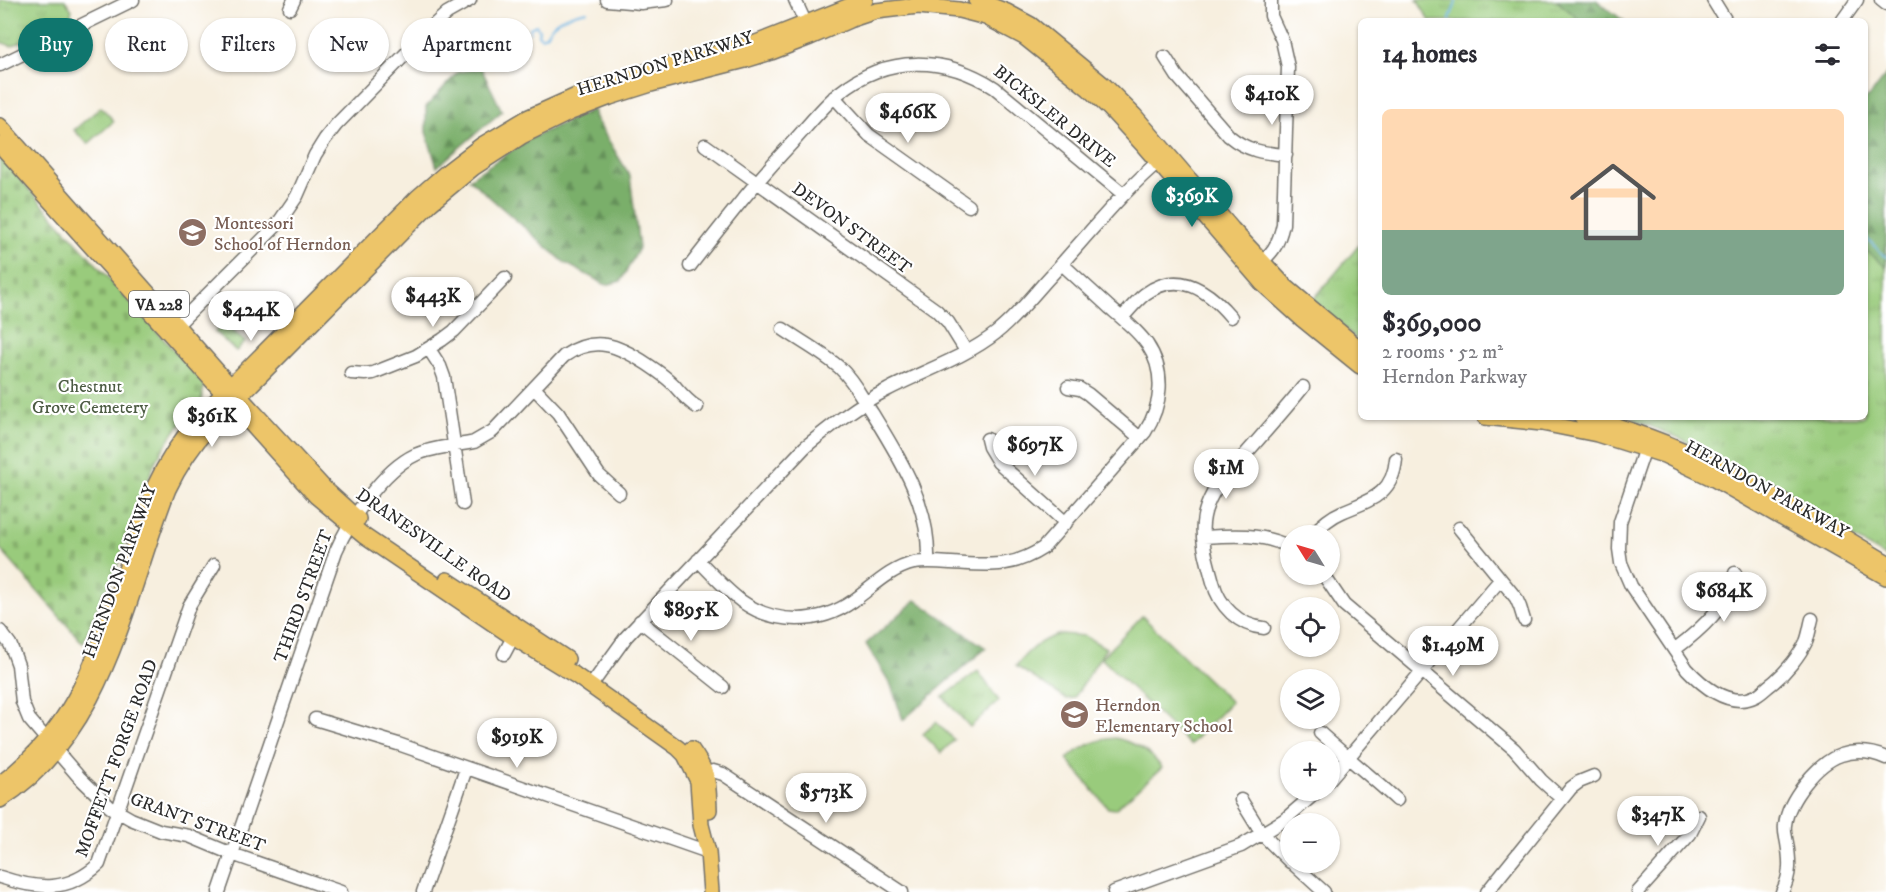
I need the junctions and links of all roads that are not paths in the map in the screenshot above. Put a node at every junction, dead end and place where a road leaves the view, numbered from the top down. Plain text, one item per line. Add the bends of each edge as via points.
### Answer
1 (133, 0) edge
2 (470, 0) edge
3 (607, 0) edge
4 (667, 0) edge
5 (795, 0) edge
6 (865, 0) edge
7 (976, 0) edge
8 (1271, 0) edge
9 (1713, 0) edge
10 (1857, 0) edge
11 (1881, 0) edge
12 (927, 3) edge
13 (1886, 4) edge
14 (1724, 18) edge
15 (1844, 18) edge
16 (806, 24) junction
17 (1166, 57) dead end
18 (0, 65) edge
19 (834, 97) junction
20 (0, 126) edge
21 (0, 145) edge
22 (705, 145) dead end
23 (1286, 155) junction
24 (1163, 157) junction
25 (756, 182) junction
26 (1124, 194) junction
27 (969, 206) dead end
28 (1062, 264) junction
29 (690, 266) dead end
30 (1257, 266) junction
31 (505, 278) dead end
32 (1231, 317) dead end
33 (1122, 318) junction
34 (173, 329) junction
35 (783, 329) dead end
36 (1358, 347) edge
37 (429, 349) junction
38 (966, 351) junction
39 (1358, 364) edge
40 (351, 373) dead end
41 (1068, 387) dead end
42 (1303, 387) dead end
43 (534, 388) junction
44 (231, 395) junction
45 (865, 402) junction
46 (697, 407) dead end
47 (1514, 420) edge
48 (1595, 420) edge
49 (1140, 438) junction
50 (987, 439) dead end
51 (1648, 442) junction
52 (454, 446) junction
53 (1396, 459) dead end
54 (619, 493) dead end
55 (463, 504) dead end
56 (351, 520) junction
57 (1066, 523) junction
58 (1323, 525) edge
59 (1459, 528) dead end
60 (1203, 537) junction
61 (1280, 543) edge
62 (698, 560) junction
63 (928, 561) junction
64 (1886, 562) edge
65 (214, 565) dead end
66 (1735, 573) dead end
67 (1886, 577) edge
68 (1500, 580) junction
69 (1331, 585) edge
70 (1812, 619) dead end
71 (1524, 620) dead end
72 (640, 621) junction
73 (1264, 628) dead end
74 (0, 631) edge
75 (513, 637) junction
76 (1674, 650) junction
77 (504, 654) dead end
78 (1422, 671) junction
79 (593, 682) junction
80 (723, 687) dead end
81 (315, 718) dead end
82 (1320, 733) dead end
83 (51, 745) junction
84 (1886, 758) edge
85 (1348, 759) junction
86 (1340, 768) edge
87 (466, 769) junction
88 (1593, 776) dead end
89 (704, 780) junction
90 (0, 784) edge
91 (1562, 799) junction
92 (0, 800) edge
93 (1241, 800) dead end
94 (1397, 800) dead end
95 (1306, 801) edge
96 (118, 812) junction
97 (1699, 816) dead end
98 (1262, 834) junction
99 (708, 852) junction
100 (1280, 852) edge
101 (232, 854) junction
102 (1302, 873) edge
103 (0, 877) edge
104 (219, 892) edge
105 (341, 892) edge
106 (423, 892) edge
107 (711, 892) edge
108 (902, 892) edge
109 (1114, 892) edge
110 (1324, 892) edge
111 (1487, 892) edge
112 (1638, 892) edge
113 (1782, 892) edge

1 - 18 street
2 - 34 street via 435,24 336,125 277,225
3 - 4 street
5 - 16 street
6 - 16 main road, HERNDON PARKWAY
7 - 24 main road, HERNDON PARKWAY via 1007,12 1042,33 1115,95
8 - 23 street via 1288,67
9 - 14 street
10 - 15 street
11 - 13 street
12 - 24 main road, HERNDON PARKWAY via 973,13 1024,37
12 - 44 main road, HERNDON PARKWAY via 862,15 765,54 610,97 522,136 473,168 431,203
16 - 44 main road, HERNDON PARKWAY via 756,43 594,88 494,138 428,188
17 - 23 street via 1177,76 1237,143 1257,152
19 - 25 street, BICKSLER DRIVE
19 - 26 street, BICKSLER DRIVE via 863,78 893,67 934,64 966,72 995,88
19 - 27 street via 869,135
20 - 34 main road, DRANESVILLE ROAD / VA 228
21 - 34 main road, DRANESVILLE ROAD / VA 228
22 - 25 street, DEVON STREET
23 - 30 street via 1283,224 1278,244
24 - 26 street
24 - 30 main road, HERNDON PARKWAY
25 - 29 street, BICKSLER DRIVE
25 - 38 street, DEVON STREET via 936,310
26 - 28 street
28 - 33 street
28 - 38 street via 1007,323
30 - 36 main road, HERNDON PARKWAY
30 - 39 main road, HERNDON PARKWAY via 1293,311
31 - 37 street via 454,331
32 - 33 street via 1202,290 1192,285 1171,284 1143,295
33 - 49 street via 1148,345 1160,377 1156,411
34 - 44 main road, DRANESVILLE ROAD / VA 228
35 - 45 street via 842,369
37 - 40 street via 373,373
37 - 52 street via 444,377
38 - 45 street
41 - 49 street via 1088,394
42 - 60 street via 1213,492 1204,514
43 - 46 street, THIRD STREET via 572,351 602,344 633,355 664,376
43 - 52 street, THIRD STREET via 493,431 474,442
43 - 54 street via 558,413 599,475
44 - 56 main road, DRANESVILLE ROAD
44 - 83 main road, HERNDON PARKWAY via 190,428 166,463 89,673
45 - 62 street via 798,454
45 - 63 street via 909,474 924,516
47 - 51 main road, HERNDON PARKWAY
48 - 51 main road, HERNDON PARKWAY via 1628,428
49 - 57 street
50 - 57 street via 998,462
51 - 64 main road, HERNDON PARKWAY via 1715,464
51 - 67 main road, HERNDON PARKWAY
51 - 76 street via 1620,522 1619,549 1631,586
52 - 55 street
52 - 56 street, THIRD STREET via 427,451 405,461
53 - 58 street via 1393,476 1383,491
56 - 75 main road, DRANESVILLE ROAD
56 - 79 main road, DRANESVILLE ROAD
56 - 101 street, THIRD STREET via 336,550
57 - 63 street via 1043,548 1022,560 989,566
59 - 68 street
60 - 61 street via 1260,536
60 - 73 street via 1219,598 1243,622
62 - 63 street via 742,602 787,619 831,613 847,606 892,571
62 - 72 street
65 - 96 street, MOFFETT FORGE ROAD via 189,606
66 - 76 street via 1726,598
68 - 71 street via 1516,598
68 - 78 street
69 - 78 street via 1344,604
70 - 76 street via 1806,642 1795,658 1781,676 1755,697 1740,699 1711,690 1695,678
72 - 79 street
72 - 80 street
74 - 83 street, GRANT STREET via 15,654 25,712
75 - 77 street
75 - 79 main road, DRANESVILLE ROAD
78 - 85 street
78 - 91 street via 1514,749
79 - 89 main road, DRANESVILLE ROAD via 678,748
81 - 87 street
82 - 85 street
83 - 90 main road, HERNDON PARKWAY
83 - 92 main road, HERNDON PARKWAY via 27,780
83 - 96 street, GRANT STREET via 99,798
84 - 113 street via 1863,753 1840,755 1796,795 1785,824 1790,866
85 - 86 street
85 - 94 street
87 - 99 street
87 - 106 street
88 - 91 street via 1579,782
89 - 99 main road via 701,825
89 - 108 street via 713,771 733,781
91 - 111 street
93 - 98 street
95 - 98 street
96 - 101 street, GRANT STREET
96 - 103 street, MOFFETT FORGE ROAD via 99,864 76,886 46,891
97 - 112 street via 1690,834
98 - 100 street
98 - 109 street via 1226,852
99 - 107 main road
101 - 104 street, THIRD STREET
101 - 105 street, GRANT STREET
102 - 110 street

